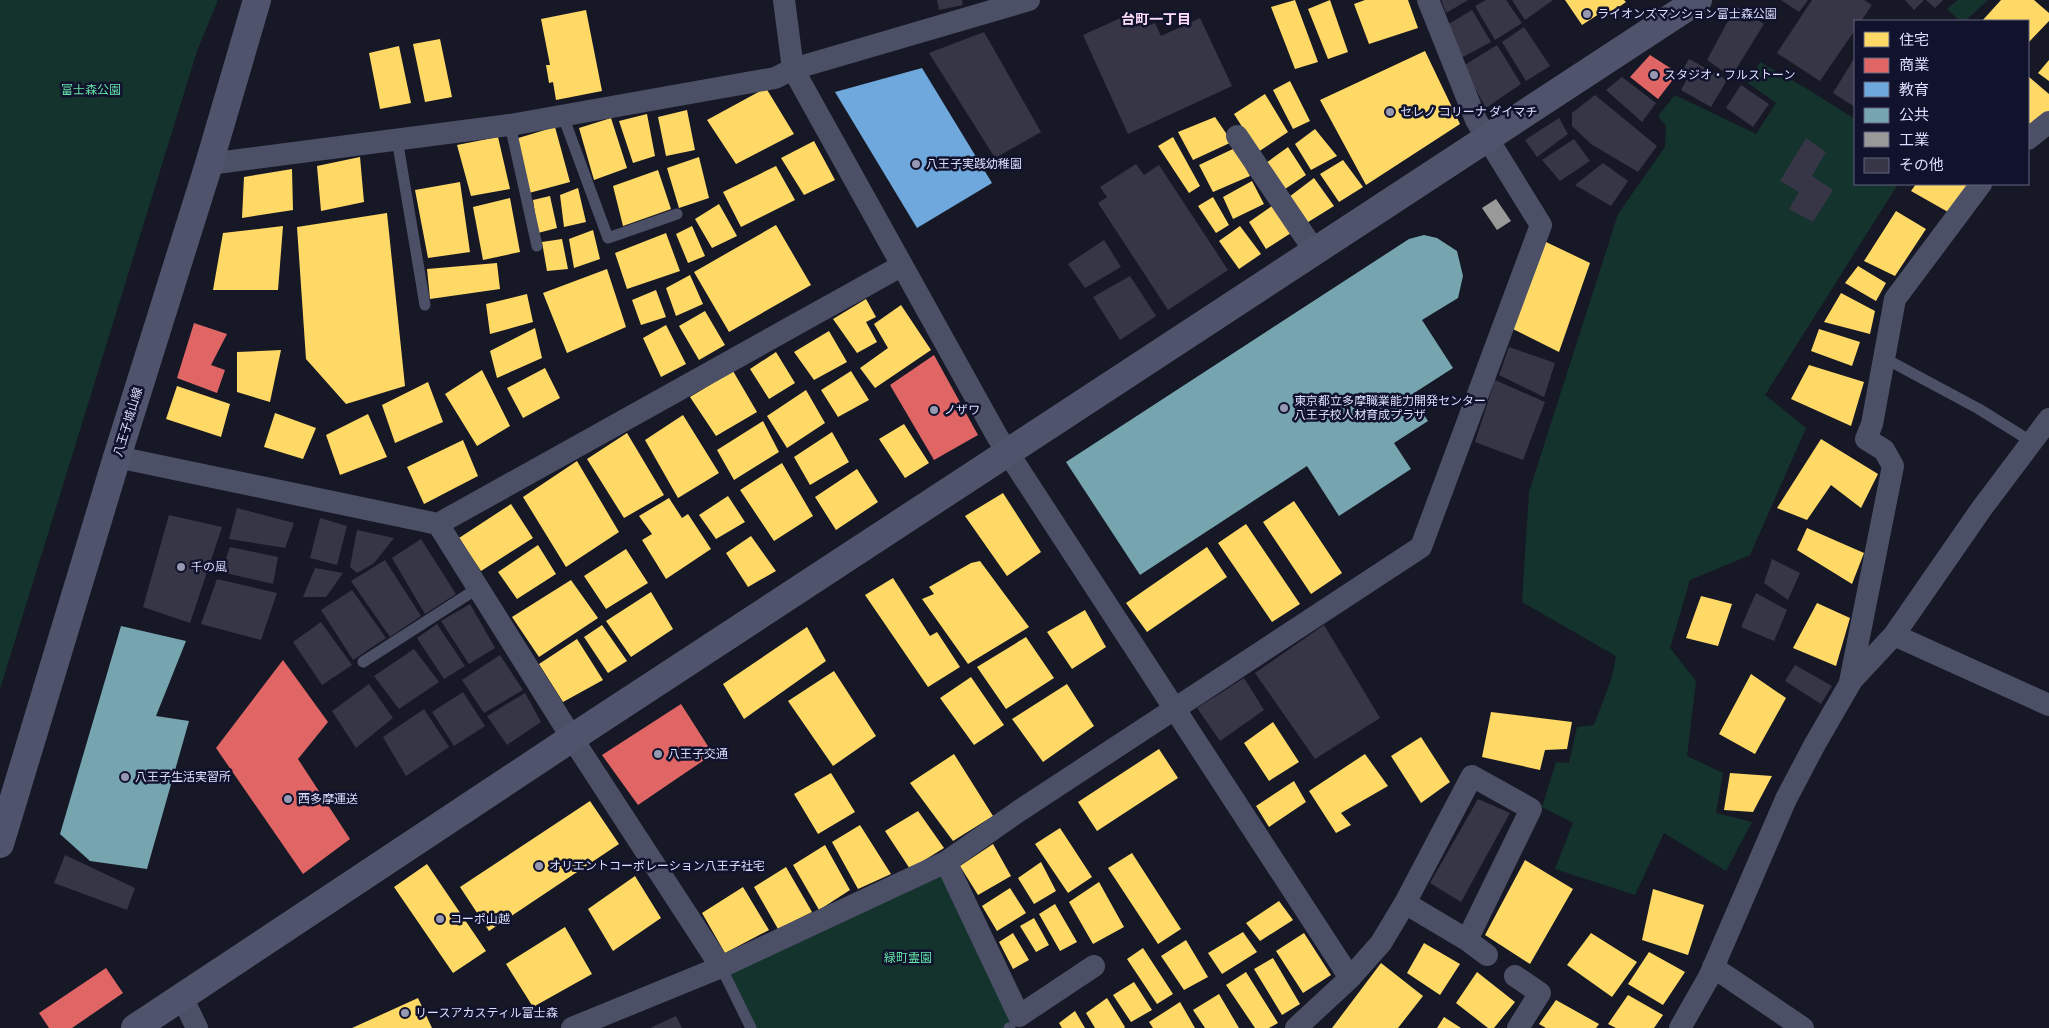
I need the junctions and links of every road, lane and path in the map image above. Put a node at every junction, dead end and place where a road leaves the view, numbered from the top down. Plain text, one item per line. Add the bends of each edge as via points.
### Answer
1 (257, 0) edge
2 (784, 0) edge
3 (1030, 0) edge
4 (1428, 0) edge
5 (1698, 0) edge
6 (793, 70) junction
7 (563, 116) junction
8 (2049, 122) edge
9 (510, 125) junction
10 (1237, 136) dead end
11 (1486, 137) junction
12 (2029, 137) edge
13 (397, 140) junction
14 (209, 164) junction
15 (1980, 185) edge
16 (677, 214) dead end
17 (537, 246) dead end
18 (1314, 250) junction
19 (901, 266) junction
20 (425, 305) dead end
21 (1884, 358) junction
22 (2043, 432) edge
23 (1006, 452) junction
24 (117, 457) junction
25 (438, 524) junction
26 (478, 588) junction
27 (1894, 635) junction
28 (363, 662) dead end
29 (1850, 684) junction
30 (2049, 705) edge
31 (1176, 709) junction
32 (572, 738) junction
33 (0, 844) edge
34 (946, 862) junction
35 (1406, 903) junction
36 (1468, 940) junction
37 (1487, 955) dead end
38 (1094, 966) dead end
39 (721, 967) junction
40 (1713, 968) junction
41 (1514, 976) dead end
42 (1350, 978) junction
43 (182, 996) junction
44 (135, 1028) edge
45 (197, 1028) edge
46 (572, 1028) edge
47 (751, 1028) edge
48 (1296, 1028) edge
49 (1518, 1028) edge
50 (1680, 1028) edge
51 (1803, 1028) edge

1 - 14 street, 八王子城山線
2 - 6 street
3 - 6 street
4 - 11 street via 1476,120
5 - 11 street
6 - 7 street via 775,78
6 - 19 street
7 - 9 street
7 - 16 lane via 608,238
8 - 12 street
9 - 13 street
9 - 17 lane
10 - 18 street
11 - 18 street
11 - 31 street via 1542,226 1421,546
13 - 14 street
13 - 20 lane
14 - 24 street, 八王子城山線
15 - 21 street via 1895,299
18 - 23 street
19 - 23 street
19 - 25 street
21 - 22 lane via 1979,409
21 - 29 street via 1872,424 1866,439 1884,450 1893,466
22 - 27 street via 1982,508
23 - 31 street
23 - 32 street
24 - 25 street
24 - 33 street, 八王子城山線
25 - 26 street
26 - 28 lane
26 - 32 street
27 - 29 street
27 - 30 street
29 - 40 street via 1786,799
31 - 34 street
31 - 42 street
32 - 39 street
32 - 43 street
34 - 38 street via 1019,1016
34 - 39 street
35 - 36 street
35 - 36 street via 1472,776 1531,809
35 - 42 street via 1381,942
36 - 37 street
39 - 46 street
39 - 47 lane
40 - 50 street
40 - 51 street
41 - 49 street via 1540,993
42 - 48 street
43 - 44 street
43 - 45 street

